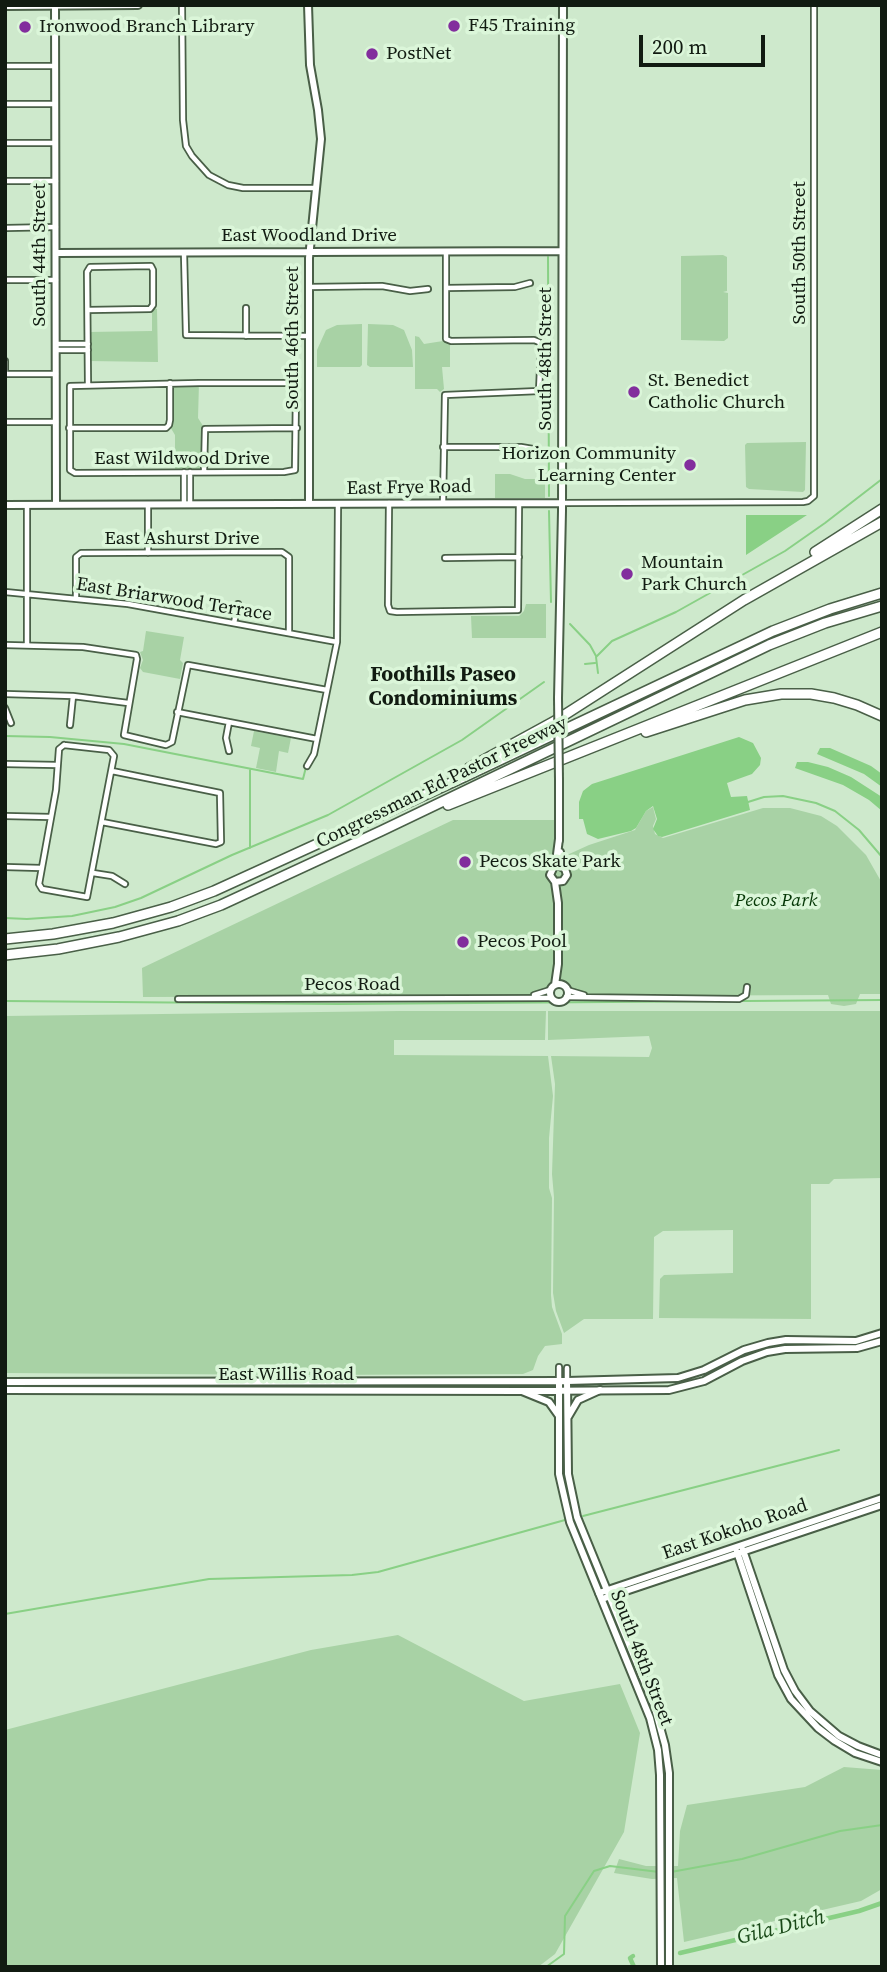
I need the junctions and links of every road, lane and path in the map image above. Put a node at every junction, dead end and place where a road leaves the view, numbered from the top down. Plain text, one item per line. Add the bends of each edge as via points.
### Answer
1 (138, 5) edge
2 (182, 5) edge
3 (308, 5) edge
4 (563, 5) edge
5 (814, 5) edge
6 (5, 6) edge
7 (55, 6) edge
8 (5, 66) edge
9 (55, 66) junction
10 (5, 104) edge
11 (55, 104) junction
12 (5, 143) edge
13 (55, 143) junction
14 (5, 181) edge
15 (55, 181) junction
16 (317, 188) junction
17 (6, 228) edge
18 (56, 228) junction
19 (309, 251) junction
20 (446, 251) junction
21 (562, 251) junction
22 (184, 252) junction
23 (55, 253) junction
24 (5, 280) edge
25 (56, 280) junction
26 (530, 283) dead end
27 (309, 287) junction
28 (446, 288) junction
29 (428, 289) dead end
30 (246, 308) dead end
31 (88, 310) junction
32 (246, 336) junction
33 (309, 336) junction
34 (56, 347) junction
35 (88, 347) junction
36 (5, 362) edge
37 (5, 374) edge
38 (56, 374) junction
39 (170, 383) junction
40 (88, 384) junction
41 (5, 422) edge
42 (56, 422) junction
43 (69, 428) junction
44 (296, 428) junction
45 (443, 447) junction
46 (533, 449) dead end
47 (187, 472) junction
48 (204, 472) junction
49 (811, 499) joint
50 (389, 503) junction
51 (443, 503) junction
52 (519, 503) junction
53 (562, 503) junction
54 (148, 504) junction
55 (187, 504) junction
56 (309, 504) junction
57 (338, 504) junction
58 (5, 505) edge
59 (27, 505) junction
60 (56, 505) junction
61 (882, 509) edge
62 (882, 522) edge
63 (148, 553) junction
64 (519, 557) junction
65 (445, 558) dead end
66 (5, 592) edge
67 (882, 593) edge
68 (28, 596) junction
69 (76, 598) junction
70 (744, 600) junction
71 (238, 604) dead end
72 (882, 606) edge
73 (234, 623) junction
74 (882, 632) edge
75 (289, 633) junction
76 (337, 642) junction
77 (27, 644) junction
78 (5, 645) edge
79 (327, 690) junction
80 (5, 694) edge
81 (73, 696) junction
82 (128, 703) junction
83 (5, 708) edge
84 (177, 712) junction
85 (882, 716) edge
86 (229, 722) junction
87 (11, 723) dead end
88 (70, 725) dead end
89 (317, 738) junction
90 (229, 751) dead end
91 (581, 752) junction
92 (5, 764) edge
93 (57, 765) junction
94 (307, 766) dead end
95 (112, 771) junction
96 (5, 816) edge
97 (51, 817) junction
98 (374, 817) junction
99 (102, 822) junction
100 (381, 831) junction
101 (558, 866) junction
102 (5, 867) edge
103 (41, 868) junction
104 (93, 873) junction
105 (563, 881) junction
106 (555, 882) junction
107 (125, 884) dead end
108 (558, 903) junction
109 (6, 939) edge
110 (5, 955) edge
111 (747, 988) dead end
112 (559, 991) junction
113 (178, 999) dead end
114 (880, 1337) edge
115 (738, 1353) junction
116 (742, 1361) junction
117 (559, 1367) dead end
118 (567, 1368) dead end
119 (654, 1380) junction
120 (563, 1381) junction
121 (5, 1382) edge
122 (124, 1382) junction
123 (5, 1390) edge
124 (563, 1390) junction
125 (125, 1391) junction
126 (522, 1391) junction
127 (600, 1391) junction
128 (654, 1391) junction
129 (559, 1416) junction
130 (567, 1418) junction
131 (882, 1498) edge
132 (882, 1505) edge
133 (739, 1549) junction
134 (604, 1595) junction
135 (882, 1755) edge
136 (882, 1762) edge
137 (661, 1967) edge
138 (669, 1967) edge

1 - 7 street
2 - 16 street via 184,137 191,156 209,175 228,185
3 - 16 street, South 46th Street via 310,65 321,132
4 - 21 street, South 48th Street
5 - 49 street, South 50th Street
6 - 7 street
7 - 9 street, South 44th Street
8 - 9 street
9 - 11 street, South 44th Street
10 - 11 street
11 - 13 street, South 44th Street
12 - 13 street
13 - 15 street, South 44th Street
14 - 15 street
15 - 18 street, South 44th Street
16 - 19 street, South 46th Street
17 - 18 street
18 - 23 street, South 44th Street
19 - 20 street, East Woodland Drive
19 - 22 street, East Woodland Drive
19 - 27 street, South 46th Street
20 - 21 street, East Woodland Drive
20 - 28 street
21 - 53 street, South 48th Street
22 - 23 street, East Woodland Drive
22 - 32 street via 186,335
23 - 25 street, South 44th Street
24 - 25 street
25 - 34 street, South 44th Street
26 - 28 street
27 - 29 street
27 - 33 street, South 46th Street
28 - 45 street via 446,339 539,342 541,346 539,391 444,395
30 - 32 street
31 - 31 street via 90,267 151,266 152,308
31 - 35 street
32 - 33 street
33 - 56 street, South 46th Street
34 - 35 street
34 - 38 street, South 44th Street
35 - 40 street
36 - 37 street
37 - 38 street
38 - 42 street, South 44th Street
39 - 40 street
39 - 43 street via 166,428
39 - 44 street via 295,385
40 - 43 street via 70,386
41 - 42 street
42 - 60 street, South 44th Street
43 - 47 street, East Wildwood Drive via 70,470 75,473
44 - 48 street, East Wildwood Drive via 295,470
44 - 48 street via 205,429
45 - 46 street
45 - 51 street
47 - 48 street, East Wildwood Drive
47 - 55 street
49 - 53 street, East Frye Road
50 - 51 street, East Frye Road
50 - 57 street, East Frye Road
50 - 64 street via 390,611 518,610
51 - 52 street, East Frye Road
52 - 53 street, East Frye Road
52 - 64 street
53 - 101 street, South 48th Street, bridge
54 - 55 street, East Frye Road
54 - 60 street, East Frye Road
54 - 63 street
55 - 56 street, East Frye Road
56 - 57 street, East Frye Road
57 - 76 street
58 - 59 street, East Frye Road
59 - 60 street, East Frye Road
59 - 68 street
61 - 70 highway
62 - 70 highway
63 - 69 street, East Ashurst Drive via 78,554
63 - 75 street, East Ashurst Drive via 287,553
64 - 65 street
66 - 68 street, East Briarwood Terrace
67 - 98 highway, Congressman Ed Pastor Freeway via 766,634
68 - 69 street, East Briarwood Terrace
68 - 77 street
69 - 73 street, East Briarwood Terrace
70 - 98 highway via 548,725
71 - 73 street
72 - 100 highway, Congressman Ed Pastor Freeway via 769,645
73 - 75 street, East Briarwood Terrace
74 - 91 highway
75 - 76 street, East Briarwood Terrace
76 - 79 street
77 - 78 street
77 - 82 street via 136,655
79 - 84 street via 188,665
79 - 89 street
80 - 81 street
81 - 82 street
81 - 88 street
82 - 84 street via 124,736 170,744
83 - 87 street
84 - 86 street
85 - 91 highway via 827,696 774,695
86 - 89 street
86 - 90 street
89 - 94 street
91 - 100 highway
92 - 93 street
93 - 95 street via 61,746 113,752
93 - 97 street
95 - 99 street
95 - 99 street via 220,793 221,842
96 - 97 street
97 - 103 street
98 - 109 highway, Congressman Ed Pastor Freeway via 242,880 171,907 90,928
99 - 104 street
100 - 110 highway, Congressman Ed Pastor Freeway via 250,894 171,923 89,944
101 - 105 street via 567,873
101 - 106 street via 550,875
102 - 103 street
103 - 104 street via 39,887 87,897
104 - 107 street
105 - 106 street
105 - 108 street
106 - 108 street
108 - 112 street
111 - 112 street, Pecos Road via 745,997 739,999 591,997
112 - 113 street, Pecos Road via 527,998
114 - 115 street, East Willis Road via 780,1341
114 - 116 street, East Willis Road via 849,1348 775,1351
115 - 116 street
115 - 119 street, East Willis Road via 690,1376
116 - 128 street, East Willis Road via 699,1383
117 - 120 street, South 48th Street
118 - 120 street, South 48th Street
119 - 120 street, East Willis Road
119 - 128 street
120 - 122 street, East Willis Road
120 - 124 street, South 48th Street
121 - 122 street, East Willis Road
122 - 125 street
123 - 125 street, East Willis Road
124 - 126 street, East Willis Road
124 - 127 street, East Willis Road
124 - 129 street, South 48th Street
124 - 130 street, South 48th Street
125 - 126 street, East Willis Road
126 - 129 street via 546,1400
127 - 128 street, East Willis Road
127 - 130 street via 578,1400
129 - 134 street, South 48th Street via 562,1496
130 - 134 street, South 48th Street via 571,1494
131 - 133 street, East Kokoho Road
132 - 133 street, East Kokoho Road
133 - 134 street, East Kokoho Road
133 - 135 street via 795,1691 839,1736
133 - 136 street via 778,1675 791,1699 835,1741
134 - 137 street, South 48th Street via 658,1750
134 - 138 street, South 48th Street via 653,1705 665,1745

